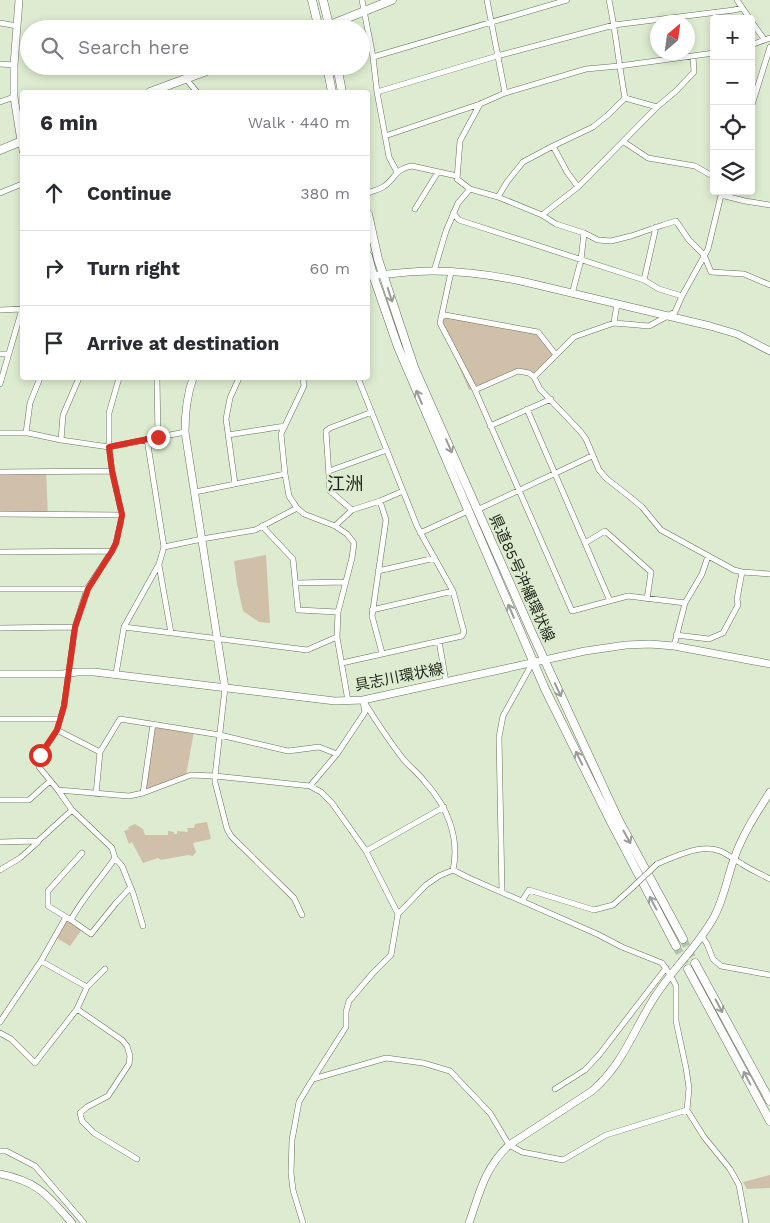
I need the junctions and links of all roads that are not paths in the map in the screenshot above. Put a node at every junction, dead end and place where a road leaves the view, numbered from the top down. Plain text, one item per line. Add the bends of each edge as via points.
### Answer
1 (19, 0) edge
2 (312, 0) edge
3 (323, 0) edge
4 (362, 0) edge
5 (392, 0) edge
6 (487, 0) edge
7 (567, 0) edge
8 (609, 0) edge
9 (737, 0) edge
10 (742, 8) junction
11 (363, 11) junction
12 (747, 15) edge
13 (317, 20) edge
14 (327, 20) edge
15 (344, 20) edge
16 (365, 20) edge
17 (491, 22) junction
18 (0, 23) edge
19 (614, 25) junction
20 (17, 26) junction
21 (755, 27) edge
22 (770, 38) edge
23 (764, 39) junction
24 (370, 43) edge
25 (755, 43) edge
26 (770, 47) edge
27 (710, 54) edge
28 (497, 56) junction
29 (695, 56) edge
30 (373, 57) junction
31 (663, 60) edge
32 (693, 60) edge
33 (0, 64) edge
34 (14, 65) junction
35 (619, 66) junction
36 (196, 75) edge
37 (328, 75) edge
38 (339, 75) edge
39 (186, 79) junction
40 (156, 90) edge
41 (195, 90) edge
42 (332, 90) edge
43 (342, 90) edge
44 (377, 92) junction
45 (505, 93) junction
46 (14, 97) junction
47 (625, 98) junction
48 (0, 102) edge
49 (480, 104) junction
50 (752, 105) edge
51 (657, 107) junction
52 (20, 130) edge
53 (385, 136) junction
54 (20, 142) edge
55 (624, 142) junction
56 (553, 146) junction
57 (0, 150) edge
58 (397, 172) junction
59 (438, 172) junction
60 (710, 175) edge
61 (457, 176) junction
62 (20, 185) edge
63 (578, 187) junction
64 (470, 189) junction
65 (370, 192) edge
66 (0, 193) edge
67 (722, 195) edge
68 (728, 195) edge
69 (498, 198) junction
70 (770, 205) edge
71 (415, 209) dead end
72 (453, 213) junction
73 (542, 215) junction
74 (370, 223) edge
75 (656, 227) junction
76 (584, 233) junction
77 (704, 255) junction
78 (582, 260) junction
79 (434, 271) junction
80 (451, 272) junction
81 (383, 274) junction
82 (370, 276) edge
83 (644, 280) junction
84 (770, 285) edge
85 (572, 294) junction
86 (682, 296) junction
87 (617, 304) junction
88 (20, 309) edge
89 (0, 310) edge
90 (20, 316) edge
91 (667, 316) junction
92 (440, 319) junction
93 (614, 323) junction
94 (770, 352) edge
95 (0, 354) edge
96 (9, 354) junction
97 (556, 355) junction
98 (534, 377) junction
99 (39, 380) edge
100 (78, 380) edge
101 (118, 380) edge
102 (157, 380) edge
103 (192, 380) edge
104 (238, 380) edge
105 (303, 380) edge
106 (359, 380) edge
107 (0, 384) edge
108 (475, 390) junction
109 (551, 399) junction
110 (527, 410) junction
111 (372, 412) junction
112 (285, 426) junction
113 (490, 426) junction
114 (0, 432) edge
115 (185, 432) junction
116 (26, 433) junction
117 (228, 435) junction
118 (158, 437) junction
119 (147, 439) junction
120 (61, 440) junction
121 (109, 447) junction
122 (387, 450) junction
123 (592, 456) junction
124 (112, 471) junction
125 (329, 471) junction
126 (0, 472) edge
127 (554, 473) junction
128 (285, 474) junction
129 (235, 484) junction
130 (519, 490) junction
131 (403, 491) junction
132 (195, 492) junction
133 (380, 501) junction
134 (297, 508) junction
135 (352, 510) junction
136 (477, 510) junction
137 (468, 511) junction
138 (0, 514) edge
139 (122, 515) junction
140 (262, 526) junction
141 (335, 526) junction
142 (420, 533) junction
143 (202, 539) junction
144 (585, 543) junction
145 (164, 547) junction
146 (112, 551) junction
147 (0, 552) edge
148 (708, 556) junction
149 (434, 558) junction
150 (159, 564) junction
151 (378, 571) junction
152 (742, 572) junction
153 (770, 574) edge
154 (345, 582) junction
155 (296, 583) junction
156 (0, 589) edge
157 (88, 589) junction
158 (453, 591) junction
159 (647, 599) junction
160 (610, 601) junction
161 (685, 603) junction
162 (372, 610) junction
163 (338, 612) junction
164 (75, 627) junction
165 (124, 627) junction
166 (0, 628) edge
167 (171, 633) junction
168 (676, 635) junction
169 (337, 637) junction
170 (217, 640) junction
171 (439, 641) junction
172 (674, 646) junction
173 (382, 653) junction
174 (544, 660) junction
175 (342, 662) junction
176 (533, 662) junction
177 (770, 664) edge
178 (69, 673) junction
179 (0, 674) edge
180 (116, 674) junction
181 (446, 682) junction
182 (225, 688) junction
183 (363, 700) junction
184 (348, 701) junction
185 (0, 719) edge
186 (60, 719) junction
187 (153, 724) junction
188 (57, 730) junction
189 (220, 735) junction
190 (100, 752) junction
191 (337, 754) junction
192 (215, 776) junction
193 (50, 781) junction
194 (310, 786) junction
195 (58, 790) junction
196 (770, 792) edge
197 (96, 794) junction
198 (143, 794) junction
199 (0, 800) edge
200 (444, 807) junction
201 (72, 810) junction
202 (38, 841) junction
203 (0, 842) edge
204 (366, 851) junction
205 (82, 853) dead end
206 (115, 858) junction
207 (734, 859) junction
208 (0, 870) edge
209 (453, 870) junction
210 (770, 879) edge
211 (130, 888) junction
212 (502, 892) junction
213 (522, 901) junction
214 (398, 914) junction
215 (302, 915) dead end
216 (68, 918) junction
217 (143, 926) dead end
218 (702, 936) junction
219 (683, 939) tunnel mouth
220 (676, 946) tunnel mouth
221 (41, 961) junction
222 (696, 963) tunnel mouth
223 (666, 968) junction
224 (105, 969) dead end
225 (688, 969) tunnel mouth
226 (770, 975) edge
227 (671, 976) junction
228 (87, 987) junction
229 (77, 1010) junction
230 (0, 1022) edge
231 (0, 1033) edge
232 (313, 1079) junction
233 (555, 1089) dead end
234 (770, 1101) edge
235 (687, 1110) junction
236 (770, 1121) edge
237 (509, 1145) junction
238 (0, 1151) edge
239 (137, 1159) dead end
240 (0, 1174) edge
241 (72, 1223) edge
242 (84, 1223) edge
243 (303, 1223) edge
244 (469, 1223) edge
245 (746, 1223) edge

1 - 20 street
2 - 13 main road
3 - 14 main road
4 - 11 street
5 - 11 main road
6 - 17 street
7 - 17 street
8 - 19 street
9 - 10 street
10 - 12 street
10 - 19 street
11 - 15 main road
11 - 16 street
17 - 28 street
17 - 30 street
18 - 20 street
19 - 28 street
19 - 35 street
20 - 34 street
21 - 23 street
22 - 23 street
23 - 25 street
24 - 30 street
26 - 50 street
27 - 29 street
28 - 44 street
28 - 45 street
30 - 44 street
31 - 35 street
32 - 51 street via 694,72
33 - 34 street
34 - 46 street
35 - 45 street via 586,69
35 - 47 street
36 - 39 main road
37 - 42 main road
38 - 43 main road
39 - 40 main road
39 - 41 street
44 - 53 street
45 - 49 street
46 - 48 street
46 - 52 street
47 - 51 street
47 - 56 street via 593,127
49 - 53 street
49 - 61 street via 460,141
51 - 55 street
53 - 58 street via 388,157
54 - 57 main road
55 - 60 street via 648,158 695,166
55 - 63 street
56 - 63 street
56 - 69 street via 523,162
58 - 59 street via 412,166
58 - 65 street via 384,186
59 - 61 street
59 - 71 street
61 - 64 street
62 - 66 street
63 - 73 street
64 - 69 street
64 - 72 street
67 - 77 street
68 - 70 street
69 - 73 street
72 - 78 street via 459,220
72 - 79 street
73 - 76 street via 556,224
74 - 81 main road, 県道85号沖縄環状線
75 - 76 street via 611,241 598,240
75 - 77 street via 676,221
75 - 83 street
76 - 78 street
77 - 84 street via 711,272 744,274
77 - 86 street
78 - 83 street
78 - 85 street
79 - 80 street
79 - 81 street
80 - 85 street via 495,276
80 - 92 street
81 - 82 street
81 -> 136 main road, 県道85号沖縄環状線 via 414,368
137 -> 82 main road, 県道85号沖縄環状線
83 - 86 street
85 - 87 street
86 - 91 street via 675,312
87 - 91 street
87 - 93 street
88 - 89 street
90 - 96 street
91 - 93 street via 649,326
91 - 94 street via 725,330
92 - 97 street via 445,315 538,332
92 - 108 street
93 - 97 street via 574,337
95 - 96 street
96 - 107 street
97 - 98 street
98 - 108 street via 518,371
98 - 109 street via 540,389
99 - 116 street via 30,403
100 - 120 street via 63,415
101 - 121 street via 109,413
102 - 118 street
103 - 115 street
104 - 117 street via 227,408
105 - 112 street via 304,386
106 - 111 street
108 - 113 street
109 - 110 street
109 - 123 street via 586,439
110 - 113 street
110 - 127 street
111 - 122 street
111 - 125 street via 326,431
112 - 117 street
112 - 128 street via 281,434
113 - 130 street
114 - 116 street
115 - 118 street
115 - 132 street
116 - 120 street
117 - 129 street
118 - 119 street
119 - 121 street
119 - 145 street
120 - 121 street
121 - 124 street
122 - 125 street
122 - 131 street
123 - 127 street
123 - 148 street via 606,479 642,507 661,530
124 - 126 street
124 - 139 street
125 - 135 street via 330,491
127 - 130 street
127 - 144 street
128 - 129 street
128 - 134 street via 289,496
129 - 132 street
130 - 136 street
130 - 160 street via 572,611
131 - 133 street
131 - 142 street
132 - 143 street
133 - 135 street
133 - 151 street via 386,520
134 - 140 street
134 - 141 street
135 - 141 street
136 - 174 main road, 県道85号沖縄環状線
137 - 142 street
176 -> 137 main road, 県道85号沖縄環状線
138 - 139 street
139 - 146 street
140 - 143 street
140 - 155 street via 294,560
141 - 154 street via 354,543
142 - 149 street
143 - 145 street
143 - 170 street
144 - 159 street via 605,531 611,536 650,572
144 - 160 street
145 - 150 street
146 - 147 street
146 - 157 street
148 - 152 street
148 - 161 street via 702,574
149 - 151 street
149 - 158 street
150 - 165 street
150 - 167 street
151 - 162 street
152 - 153 street
152 - 168 street via 738,605 723,633 709,639
154 - 155 street
154 - 163 street
155 - 163 street via 298,610
156 - 157 street
157 - 164 street
158 - 162 street
158 - 171 street via 464,632 462,636
159 - 160 street via 628,596
159 - 161 street
161 - 168 street
162 - 173 street
163 - 169 street
164 - 166 street
164 - 178 street
165 - 167 street
165 - 180 street
167 - 170 street
168 - 172 street
169 - 170 street via 307,650
169 - 175 street
170 - 182 street
171 - 173 street
171 - 181 street
172 - 174 street, 具志川環状線 via 626,645
172 - 177 street, 具志川環状線
173 - 175 street
174 - 176 street, 具志川環状線
174 -> 219 main road, 県道85号沖縄環状線 via 618,819
175 - 184 street
176 - 181 street, 具志川環状線
176 - 212 street via 502,716 499,737
220 -> 176 main road, 県道85号沖縄環状線 via 610,822
178 - 179 street, 具志川環状線
178 - 180 street, 具志川環状線
178 - 186 street
180 - 182 street, 具志川環状線
181 - 183 street, 具志川環状線
182 - 184 street, 具志川環状線
182 - 189 street
183 - 184 street, 具志川環状線
183 - 191 street via 365,712
183 - 200 street via 404,760
185 - 186 street
186 - 188 street
187 - 189 street
187 - 190 street via 120,719
187 - 198 street
188 - 190 street
188 - 193 street via 38,760 39,767
189 - 191 street via 288,751 318,747
189 - 192 street
190 - 197 street
191 - 194 street
192 - 194 street
192 - 198 street via 186,776
192 - 215 street via 231,836 294,898
193 - 195 street
193 - 199 street via 30,800
194 - 204 street via 332,803
195 - 197 street
195 - 201 street
196 - 207 street via 743,836
197 - 198 street
200 - 204 street
200 - 209 street via 453,834
201 - 202 street
201 - 206 street via 112,848
202 - 203 street
202 - 208 street via 20,858
204 - 214 street
205 - 216 street via 48,890 48,906
206 - 211 street via 122,866
206 - 216 street
207 - 210 street
207 - 213 street, bridge via 724,852 704,849 688,852 658,864 613,905 594,910 529,890
207 - 218 street via 719,908
209 - 212 street
209 - 214 street via 426,885
211 - 216 street via 91,934
211 - 217 street
212 - 213 street
213 - 223 street via 662,963
214 - 232 street via 391,955 349,1001 346,1026
216 - 221 street
218 - 226 street via 713,959 721,966
218 - 227 street
221 - 228 street
221 - 230 street
222 -> 234 main road
223 - 227 street
223 - 233 street via 599,1055 585,1070
224 - 228 street
236 -> 225 main road
227 - 235 street via 676,986 676,1021 686,1068
227 - 237 street via 603,1082
228 - 229 street
229 - 231 street via 35,1063 11,1039
229 - 239 street via 122,1040 128,1046 130,1056 129,1064 108,1096 80,1113 82,1121 94,1133
232 - 237 street via 386,1058 423,1063 450,1072 490,1113
232 - 243 street via 299,1102 292,1140 294,1190
235 - 237 street via 606,1135 563,1160 522,1152
235 - 245 street via 739,1185
237 - 244 street via 494,1160 485,1176
238 - 242 street via 35,1166
240 - 241 street via 36,1186

